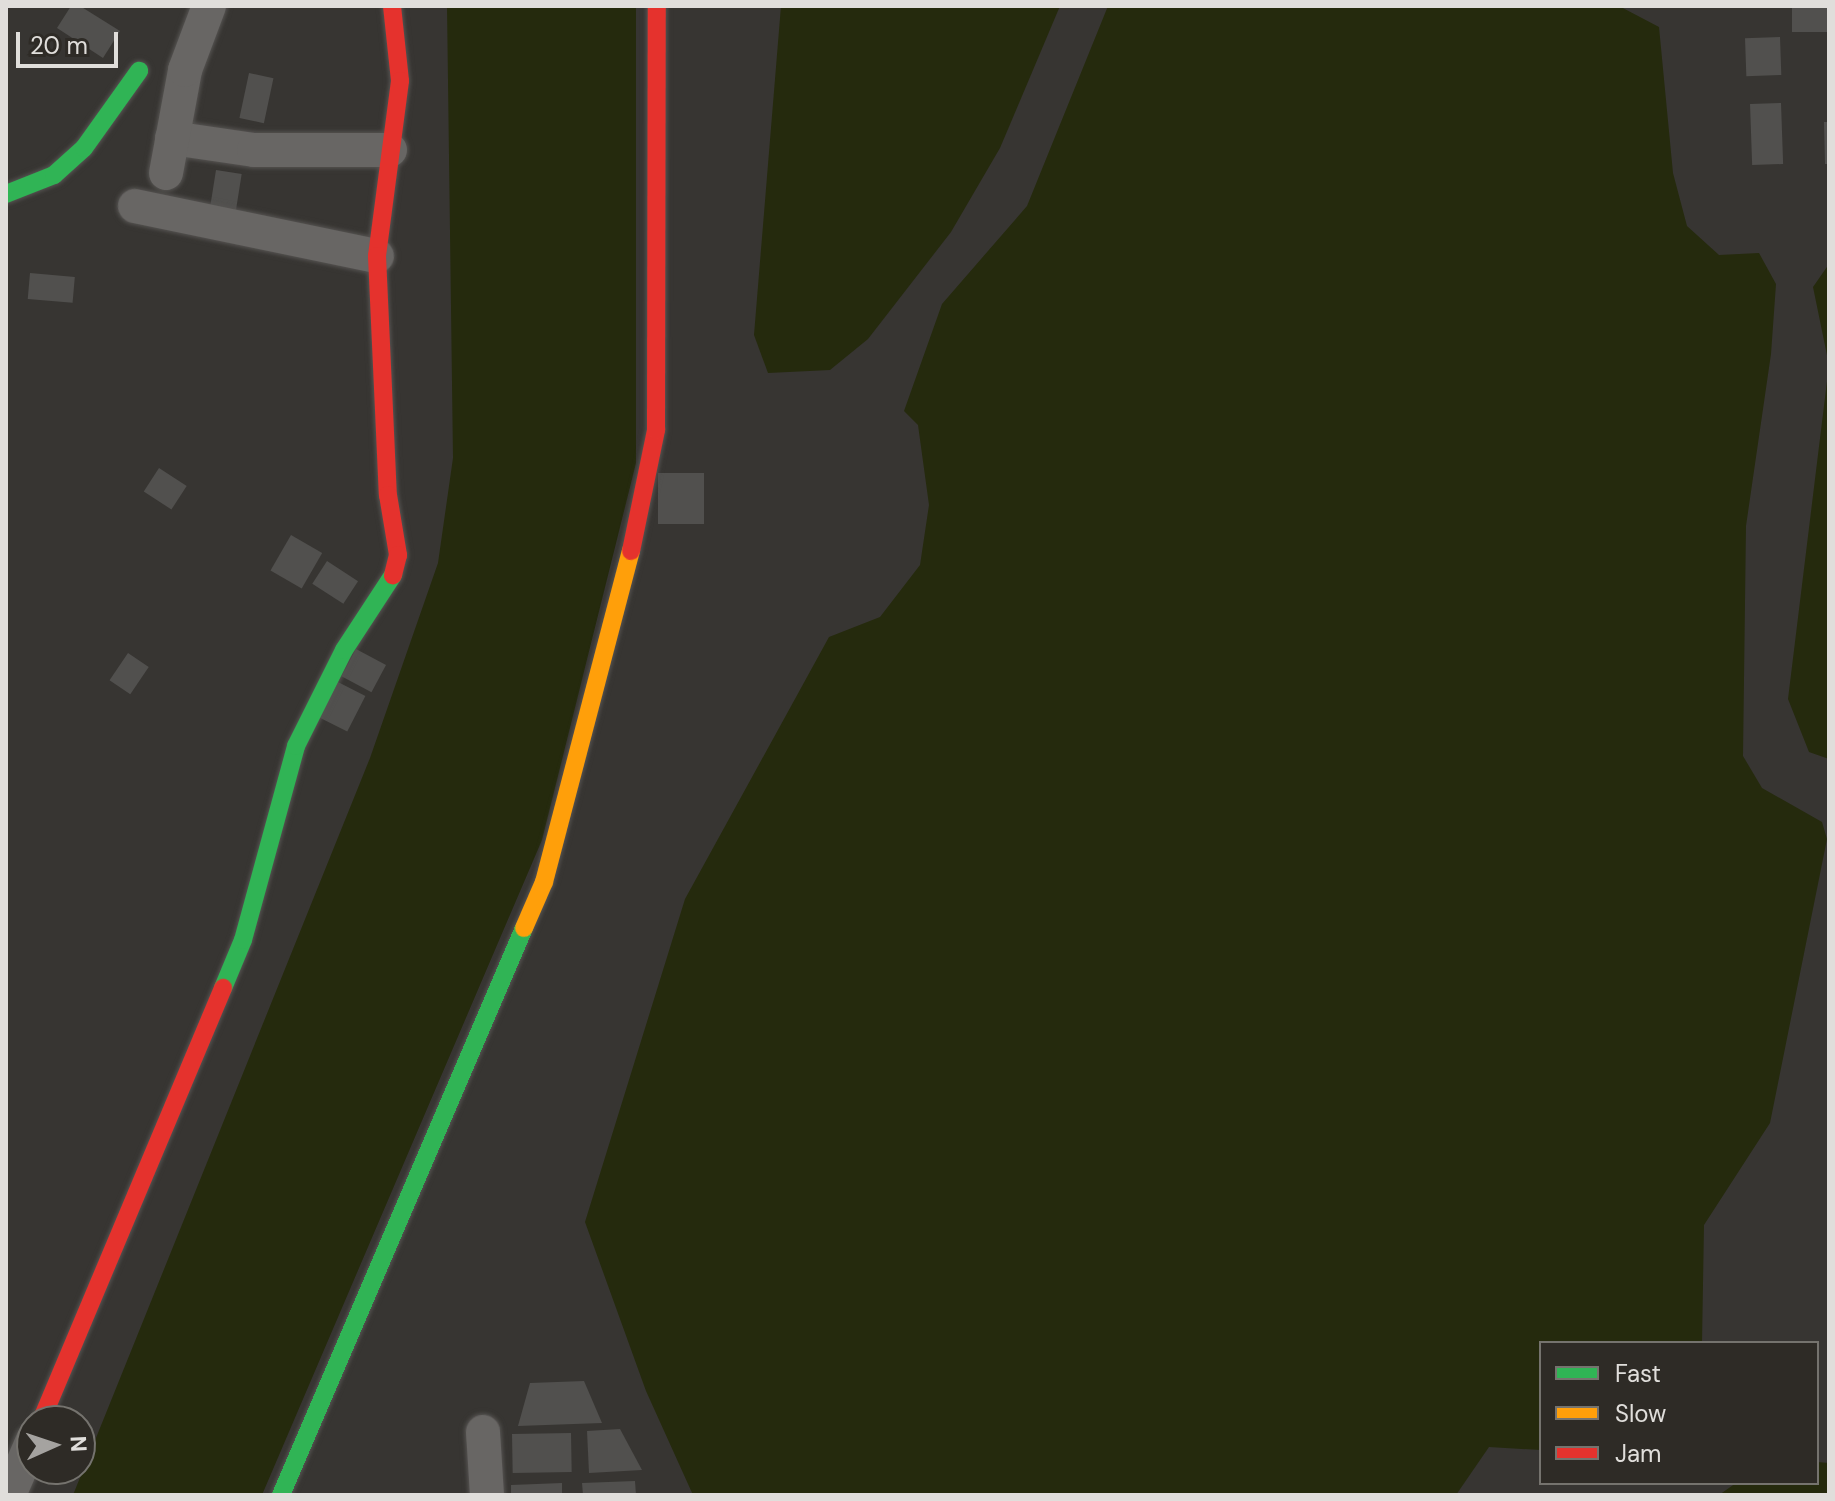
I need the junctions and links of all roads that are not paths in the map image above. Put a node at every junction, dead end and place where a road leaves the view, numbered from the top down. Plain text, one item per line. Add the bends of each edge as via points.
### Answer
1 (209, 6) edge
2 (392, 6) edge
3 (657, 6) edge
4 (139, 71) dead end
5 (172, 138) junction
6 (390, 150) junction
7 (166, 173) dead end
8 (6, 194) edge
9 (135, 206) dead end
10 (377, 256) junction
11 (48, 1405) edge
12 (483, 1432) dead end
13 (281, 1495) edge
14 (487, 1495) edge

1 - 5 street via 185,70
2 - 6 street via 400,81
3 - 13 street via 656,430 642,510 544,882
4 - 8 street via 84,148 54,175
5 - 6 street via 254,150
5 - 7 street
6 - 10 street
9 - 10 street
10 - 11 street via 395,566 344,650 296,746 243,940
12 - 14 street

